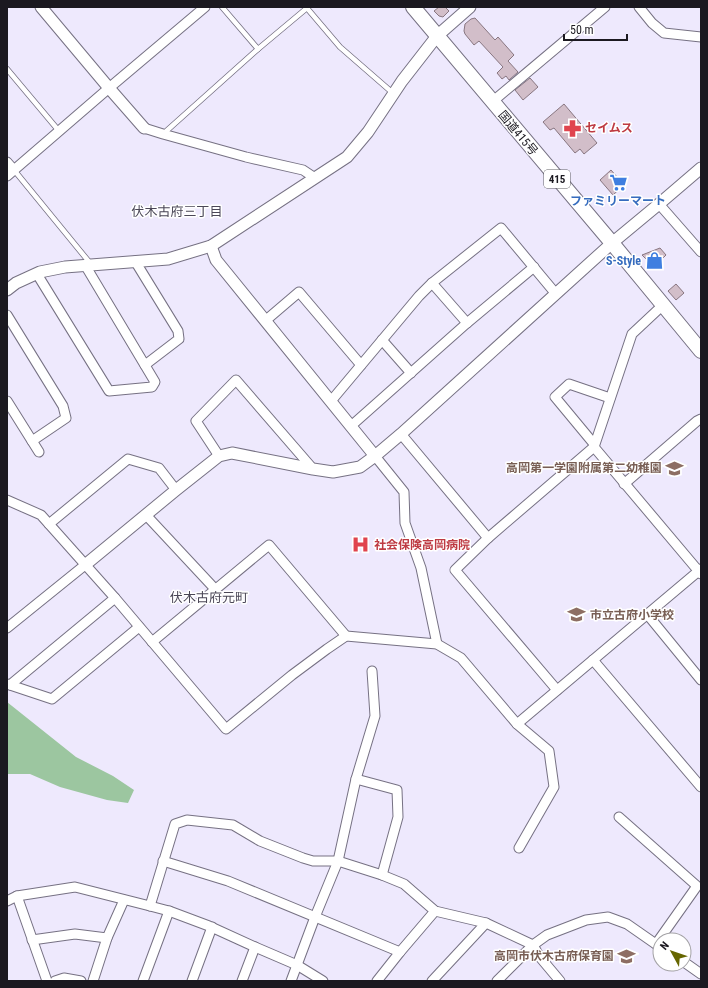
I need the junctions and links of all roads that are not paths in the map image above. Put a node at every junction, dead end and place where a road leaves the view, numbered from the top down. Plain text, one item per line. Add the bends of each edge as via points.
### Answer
1 (41, 7) edge
2 (205, 7) edge
3 (222, 7) edge
4 (413, 7) edge
5 (470, 7) edge
6 (605, 7) edge
7 (639, 7) edge
8 (306, 8) edge
9 (437, 36) junction
10 (701, 36) edge
11 (258, 49) junction
12 (7, 68) edge
13 (109, 88) junction
14 (394, 94) junction
15 (492, 102) junction
16 (144, 128) joint
17 (59, 131) junction
18 (162, 134) junction
19 (7, 162) edge
20 (701, 168) edge
21 (10, 173) edge
22 (315, 178) junction
23 (659, 204) junction
24 (612, 243) junction
25 (211, 246) junction
26 (701, 252) edge
27 (135, 261) junction
28 (88, 265) junction
29 (534, 267) junction
30 (37, 274) junction
31 (432, 283) junction
32 (7, 290) edge
33 (556, 294) junction
34 (663, 305) junction
35 (7, 315) edge
36 (265, 321) junction
37 (467, 323) junction
38 (382, 340) junction
39 (701, 351) edge
40 (145, 365) junction
41 (361, 365) junction
42 (411, 373) junction
43 (610, 398) junction
44 (7, 401) edge
45 (331, 401) junction
46 (701, 419) edge
47 (351, 426) junction
48 (401, 434) junction
49 (32, 441) junction
50 (594, 446) junction
51 (39, 452) dead end
52 (219, 456) junction
53 (375, 456) junction
54 (313, 470) junction
55 (624, 484) junction
56 (176, 490) junction
57 (7, 500) edge
58 (146, 515) junction
59 (49, 524) junction
60 (488, 538) junction
61 (85, 565) junction
62 (700, 571) edge
63 (215, 589) junction
64 (115, 598) junction
65 (647, 614) junction
66 (139, 627) junction
67 (7, 628) edge
68 (346, 636) junction
69 (152, 642) junction
70 (436, 644) junction
71 (593, 660) junction
72 (372, 671) dead end
73 (701, 680) edge
74 (8, 684) edge
75 (557, 690) junction
76 (517, 724) junction
77 (356, 779) junction
78 (701, 788) edge
79 (619, 817) dead end
80 (519, 848) dead end
81 (163, 861) junction
82 (338, 861) junction
83 (382, 875) junction
84 (17, 896) junction
85 (7, 900) edge
86 (124, 900) junction
87 (150, 906) junction
88 (169, 911) junction
89 (435, 911) junction
90 (315, 917) junction
91 (486, 923) junction
92 (212, 927) junction
93 (667, 932) edge
94 (107, 938) junction
95 (32, 940) junction
96 (652, 942) edge
97 (533, 945) junction
98 (254, 947) junction
99 (400, 952) junction
100 (297, 965) junction
101 (692, 968) edge
102 (701, 974) edge
103 (47, 981) edge
104 (54, 981) edge
105 (81, 981) edge
106 (92, 981) edge
107 (143, 981) edge
108 (192, 981) edge
109 (242, 981) edge
110 (291, 981) edge
111 (323, 981) edge
112 (377, 981) edge
113 (432, 981) edge
114 (497, 981) edge
115 (560, 981) edge

1 - 13 street
2 - 13 street
3 - 11 lane
4 - 9 highway, 国道415号 / 415
5 - 9 street
6 - 15 street
7 - 10 street via 664,33
8 - 11 lane
8 - 14 lane via 340,47
9 - 14 street
9 - 15 highway, 国道415号 / 415
11 - 18 lane
12 - 17 lane
13 - 16 street
13 - 17 street
14 - 22 street via 347,157
15 - 24 highway, 国道415号 / 415
16 - 18 street
17 - 21 street
18 - 22 street via 303,170
19 - 21 street
20 - 23 street
21 - 28 lane
22 - 25 street
23 - 24 street
23 - 26 street
24 - 33 street
24 - 34 highway, 国道415号 / 415
25 - 27 street via 168,259
25 - 36 street via 216,260
27 - 28 street
27 - 40 street via 178,331 180,339
28 - 30 street via 65,267
28 - 40 street
29 - 31 street via 501,228
29 - 33 street
29 - 37 street
30 - 32 street
30 - 40 street via 109,391 152,387 156,382
31 - 37 street
31 - 38 street
33 - 48 street
34 - 39 highway, 国道415号 / 415
34 - 43 street via 632,334
35 - 49 street via 64,406 66,418
36 - 41 street via 299,292
36 - 45 street
37 - 42 street
38 - 41 street
38 - 42 street
41 - 45 street
42 - 47 street
43 - 50 street
43 - 50 street via 569,384 555,398
44 - 49 street
45 - 47 street
46 - 55 street
47 - 53 street
48 - 53 street
48 - 60 street
49 - 51 street
50 - 55 street
50 - 60 street
52 - 54 street via 232,453
52 - 54 street via 196,421 236,380
52 - 56 street
53 - 54 street via 360,467 333,472
53 - 70 street via 404,492 405,523 421,568
55 - 62 street
56 - 58 street
56 - 59 street via 159,468 128,459
57 - 59 street via 42,515
58 - 61 street
58 - 63 street
59 - 61 street
60 - 75 street via 455,570
61 - 64 street
61 - 67 street
62 - 65 street
63 - 68 street via 269,545
63 - 69 street
64 - 66 street
64 - 74 street
65 - 71 street
65 - 73 street
66 - 69 street
66 - 74 street via 52,699
68 - 69 street via 292,675 226,729
68 - 70 street
70 - 76 street via 461,658
71 - 75 street
71 - 78 street
72 - 77 street via 375,716
75 - 76 street
76 - 80 street via 549,751 554,787
77 - 82 street
77 - 83 street via 397,790 398,817
79 - 93 street via 697,886
81 - 82 street via 175,824 187,820 233,825 260,841 303,858 313,861
81 - 87 street
81 - 90 street via 228,881
82 - 83 street
82 - 90 street
83 - 89 street via 404,884
84 - 85 street
84 - 86 street via 76,887
84 - 95 street
86 - 87 street
86 - 94 street
87 - 88 street
88 - 92 street
88 - 107 street
89 - 91 street
89 - 99 street
90 - 99 street
90 - 100 street
91 - 97 street
91 - 113 street
92 - 98 street
92 - 108 street
94 - 95 street via 75,934
94 - 106 street
95 - 103 street
96 - 97 street via 627,924 608,917 586,920 547,935
97 - 114 street
97 - 115 street
98 - 100 street
98 - 109 street
99 - 112 street
100 - 110 street
100 - 111 street
101 - 102 street
104 - 105 street via 64,978

